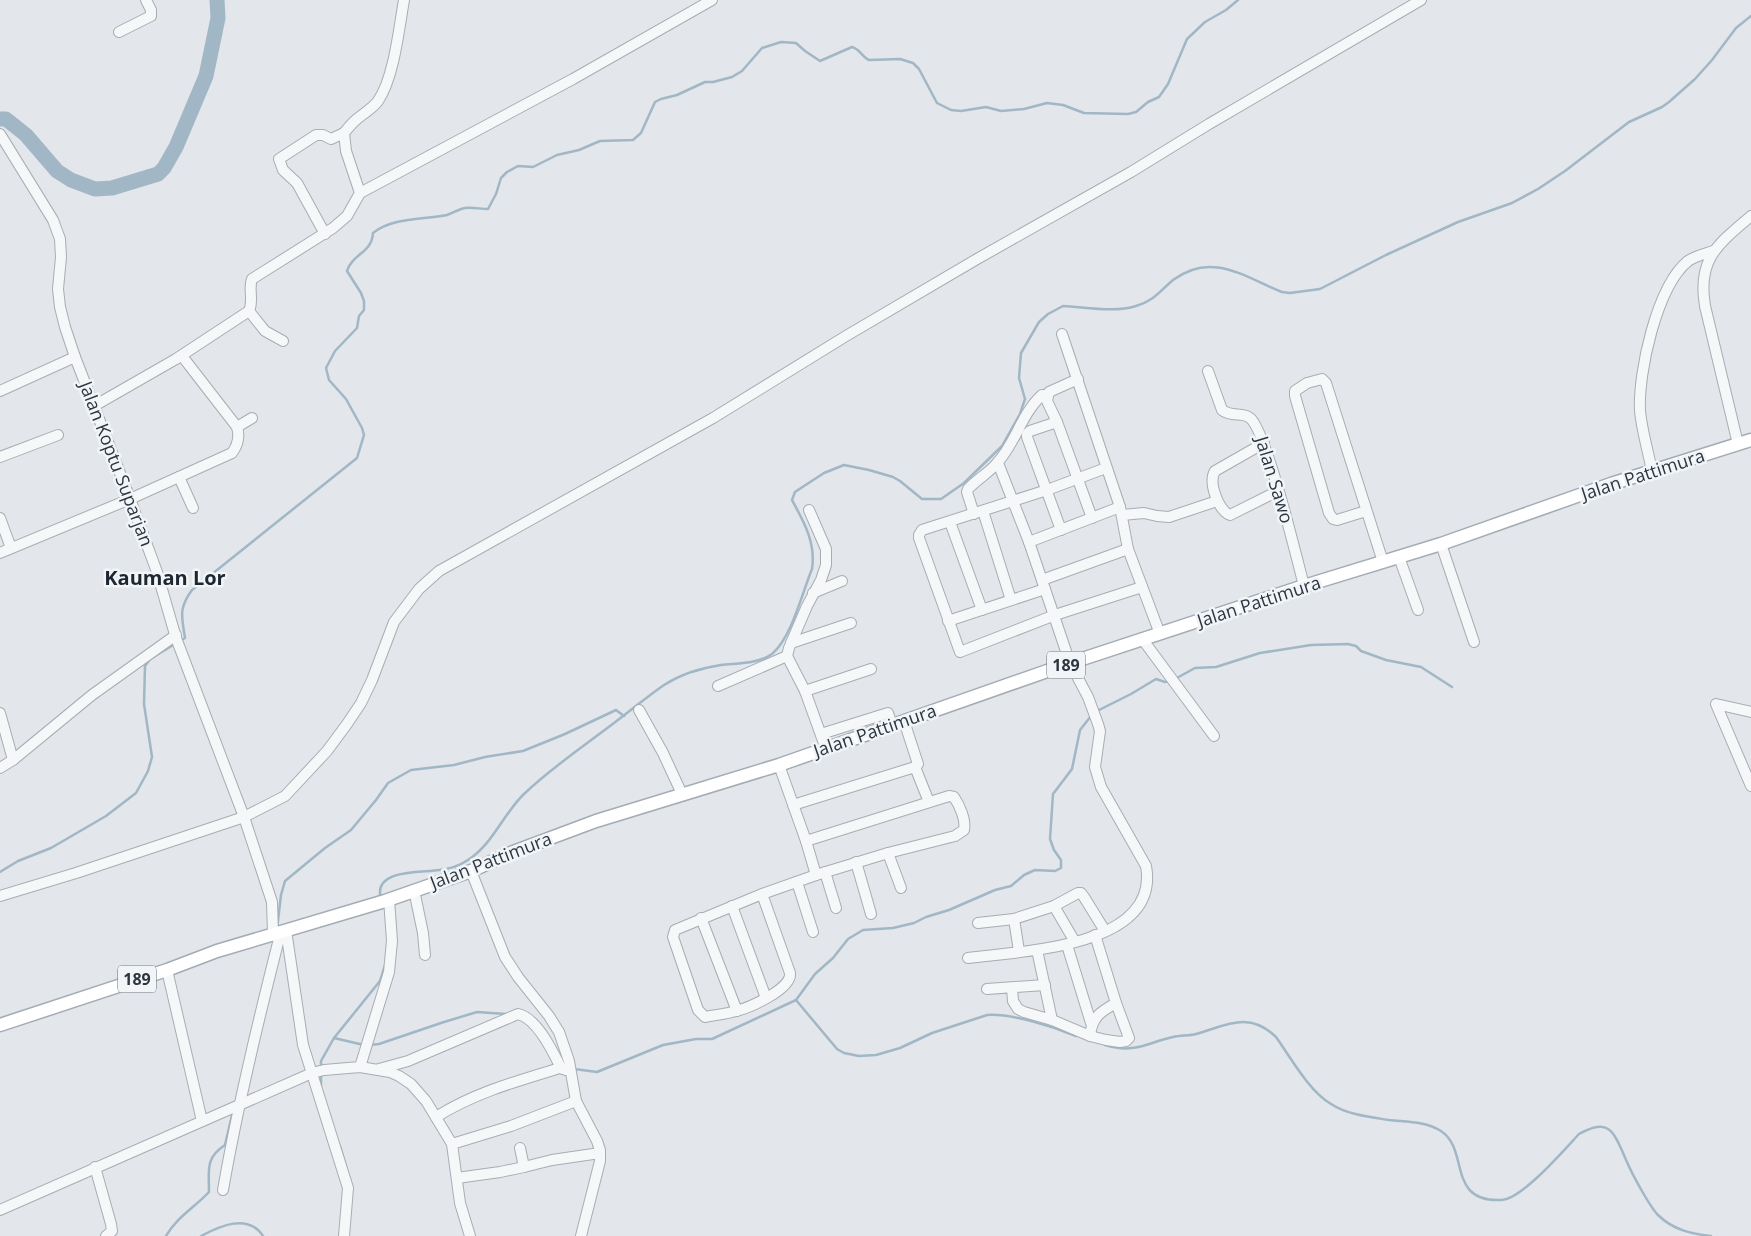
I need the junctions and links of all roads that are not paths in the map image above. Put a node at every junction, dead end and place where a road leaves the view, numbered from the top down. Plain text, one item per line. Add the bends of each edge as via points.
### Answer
1 (146, 0) edge
2 (404, 0) edge
3 (712, 0) edge
4 (1421, 0) edge
5 (118, 32) dead end
6 (344, 133) junction
7 (2, 138) edge
8 (360, 194) junction
9 (1751, 216) edge
10 (325, 234) junction
11 (1713, 252) junction
12 (249, 311) junction
13 (1062, 334) dead end
14 (278, 339) dead end
15 (182, 356) junction
16 (75, 358) junction
17 (1208, 371) dead end
18 (1078, 379) junction
19 (0, 391) edge
20 (1048, 396) junction
21 (94, 406) junction
22 (252, 418) dead end
23 (1057, 422) junction
24 (237, 428) junction
25 (58, 436) dead end
26 (1751, 440) edge
27 (1264, 443) junction
28 (1738, 444) junction
29 (0, 457) edge
30 (998, 463) junction
31 (1106, 468) junction
32 (1652, 471) junction
33 (179, 477) junction
34 (1078, 480) junction
35 (1046, 490) junction
36 (1278, 491) junction
37 (130, 499) junction
38 (1013, 500) junction
39 (1217, 501) junction
40 (194, 508) dead end
41 (809, 510) dead end
42 (1121, 511) junction
43 (1366, 511) junction
44 (979, 512) junction
45 (0, 518) edge
46 (1092, 518) junction
47 (950, 522) junction
48 (1061, 530) junction
49 (1029, 542) junction
50 (1441, 544) junction
51 (11, 548) junction
52 (1128, 549) junction
53 (0, 552) edge
54 (1399, 557) junction
55 (1383, 562) junction
56 (842, 581) dead end
57 (1044, 584) junction
58 (1304, 586) junction
59 (1142, 587) junction
60 (814, 593) junction
61 (1011, 600) junction
62 (982, 610) junction
63 (1418, 610) dead end
64 (1055, 615) junction
65 (948, 622) junction
66 (851, 623) dead end
67 (1160, 634) junction
68 (176, 636) junction
69 (1143, 640) junction
70 (1474, 642) dead end
71 (791, 643) junction
72 (787, 656) junction
73 (1070, 663) junction
74 (871, 669) dead end
75 (718, 686) dead end
76 (805, 691) junction
77 (639, 710) dead end
78 (1751, 712) edge
79 (0, 713) edge
80 (898, 723) junction
81 (821, 734) junction
82 (1214, 736) dead end
83 (826, 749) junction
84 (13, 760) junction
85 (779, 765) junction
86 (0, 768) edge
87 (915, 768) junction
88 (1751, 786) edge
89 (682, 794) junction
90 (929, 802) junction
91 (793, 805) junction
92 (244, 817) junction
93 (806, 841) junction
94 (888, 853) junction
95 (856, 862) junction
96 (471, 871) junction
97 (820, 873) junction
98 (797, 882) junction
99 (901, 888) dead end
100 (414, 890) junction
101 (762, 894) junction
102 (0, 896) edge
103 (384, 901) junction
104 (732, 906) junction
105 (1054, 906) junction
106 (836, 908) dead end
107 (871, 914) dead end
108 (701, 918) junction
109 (1014, 919) junction
110 (978, 923) dead end
111 (279, 932) junction
112 (813, 932) dead end
113 (1100, 933) junction
114 (1071, 943) junction
115 (1037, 950) junction
116 (1019, 951) junction
117 (425, 956) dead end
118 (968, 958) dead end
119 (167, 970) junction
120 (1046, 985) junction
121 (1012, 988) junction
122 (987, 989) dead end
123 (766, 998) junction
124 (1116, 1003) junction
125 (737, 1011) junction
126 (1052, 1020) junction
127 (1091, 1023) junction
128 (0, 1025) edge
129 (1090, 1036) junction
130 (567, 1066) junction
131 (360, 1067) junction
132 (378, 1069) junction
133 (318, 1071) junction
134 (576, 1101) junction
135 (237, 1107) junction
136 (436, 1117) junction
137 (202, 1121) junction
138 (452, 1144) junction
139 (520, 1148) dead end
140 (600, 1153) junction
141 (94, 1167) junction
142 (524, 1167) junction
143 (457, 1178) junction
144 (223, 1190) dead end
145 (0, 1210) edge
146 (343, 1235) edge
147 (106, 1236) edge
148 (470, 1236) edge
149 (581, 1236) edge

1 - 5 street via 150,16
2 - 6 street via 396,46 382,94
3 - 8 street
4 - 92 street via 846,336 713,418 439,570 418,589 394,622 361,703 328,751 285,796
6 - 8 street via 346,151
6 - 10 street via 332,139 316,135 279,159
7 - 16 street, Jalan Koptu Suparjan via 53,220 60,239 60,307
8 - 10 street via 347,216
9 - 11 street
10 - 12 street via 252,279
11 - 28 street via 1705,269 1703,296
11 - 32 street via 1689,260 1669,285 1658,308 1640,394 1640,413
12 - 14 street via 265,331
12 - 15 street
13 - 18 street
15 - 21 street
15 - 24 street
16 - 19 street
16 - 21 street, Jalan Koptu Suparjan
17 - 27 street, Jalan Sawo via 1222,410 1252,419
18 - 20 street via 1056,388
18 - 31 street
20 - 23 street via 1047,401
20 - 30 street via 1042,395 1028,410
21 - 37 street, Jalan Koptu Suparjan
22 - 24 street
23 - 34 street
23 - 35 street via 1027,434
24 - 33 street via 239,435 232,453
25 - 29 street
26 - 28 main road, Jalan Pattimura / 189
27 - 36 street, Jalan Sawo
27 - 39 street via 1215,471 1211,479
28 - 32 main road, Jalan Pattimura / 189
30 - 38 street
30 - 44 street via 968,489
31 - 34 street
31 - 42 street
32 - 50 main road, Jalan Pattimura / 189
33 - 37 street
33 - 40 street
34 - 35 street
34 - 46 street
35 - 38 street
35 - 48 street
36 - 39 street via 1230,514
36 - 58 street, Jalan Sawo
37 - 51 street
37 - 68 street, Jalan Koptu Suparjan
38 - 44 street
38 - 49 street
39 - 42 street via 1169,516
41 - 60 street via 823,541 826,557 821,580
42 - 46 street
42 - 52 street
43 - 43 street via 1337,520 1329,513 1295,396 1295,391 1307,383 1322,379 1326,383
43 - 55 street
44 - 47 street
44 - 61 street
45 - 51 street
46 - 48 street
47 - 62 street
47 - 65 street via 922,530 919,534
48 - 49 street
49 - 57 street
50 - 54 main road, Jalan Pattimura / 189
50 - 70 street
51 - 53 street
52 - 57 street
52 - 59 street
54 - 55 main road, Jalan Pattimura / 189
54 - 63 street
55 - 58 main road, Jalan Pattimura / 189
56 - 60 street
57 - 61 street
57 - 64 street
58 - 67 main road, Jalan Pattimura / 189
59 - 64 street
59 - 67 street
60 - 71 street
61 - 62 street
62 - 65 street
64 - 65 street via 962,652 958,650
64 - 73 street
66 - 71 street
67 - 69 main road, Jalan Pattimura / 189
68 - 84 street via 92,695
68 - 92 street, Jalan Koptu Suparjan
69 - 73 main road, Jalan Pattimura / 189
69 - 82 street
71 - 72 street
72 - 75 street
72 - 76 street
73 - 80 main road, Jalan Pattimura / 189
73 - 113 street via 1094,711 1100,732 1096,776 1146,866 1148,876 1141,902 1133,913
74 - 76 street
76 - 81 street
77 - 89 street
78 - 88 street via 1716,704
79 - 84 street
80 - 81 street via 888,713
80 - 83 main road, Jalan Pattimura / 189
80 - 87 street via 918,764
81 - 83 street
83 - 85 main road, Jalan Pattimura / 189
84 - 86 street
85 - 89 main road, Jalan Pattimura / 189
85 - 91 street
87 - 90 street
87 - 91 street
89 - 96 main road, Jalan Pattimura / 189 via 548,838
90 - 93 street
90 - 94 street via 954,797 964,821 964,830 955,836
91 - 93 street
92 - 102 street
92 - 111 street, Jalan Koptu Suparjan
93 - 97 street
94 - 95 street
94 - 99 street
95 - 97 street
95 - 107 street
96 - 100 main road, Jalan Pattimura / 189
96 - 130 street via 505,957 560,1032
97 - 98 street
97 - 106 street
98 - 101 street
98 - 112 street
100 - 103 main road, Jalan Pattimura / 189
100 - 117 street
101 - 104 street
101 - 123 street via 790,977 786,985
103 - 111 main road, Jalan Pattimura / 189
103 - 131 street via 392,941 389,972
104 - 108 street
104 - 123 street
105 - 109 street
105 - 113 street via 1081,894
105 - 114 street
108 - 125 street
108 - 125 street via 675,930 673,937 698,1010 705,1017
109 - 110 street
109 - 116 street
111 - 119 main road, Jalan Pattimura / 189
111 - 133 street via 304,1045
111 - 135 street
113 - 114 street
113 - 124 street
114 - 115 street
114 - 127 street
115 - 116 street
115 - 120 street
116 - 118 street
119 - 128 main road, Jalan Pattimura / 189
119 - 137 street
120 - 121 street
120 - 126 street
121 - 122 street
121 - 126 street via 1012,1001 1018,1009
123 - 125 street
124 - 127 street
124 - 129 street via 1128,1040 1120,1042
126 - 129 street
127 - 129 street
130 - 132 street via 542,1034 525,1016 518,1014 408,1061
130 - 134 street
130 - 136 street via 483,1092
131 - 132 street
131 - 133 street
132 - 136 street via 411,1084
133 - 135 street
133 - 146 street via 348,1188
134 - 138 street
134 - 140 street
135 - 137 street
135 - 144 street
136 - 138 street
137 - 141 street
138 - 143 street
139 - 142 street
140 - 142 street
140 - 149 street
141 - 145 street
141 - 147 street via 111,1224 112,1231
142 - 143 street
143 - 148 street

